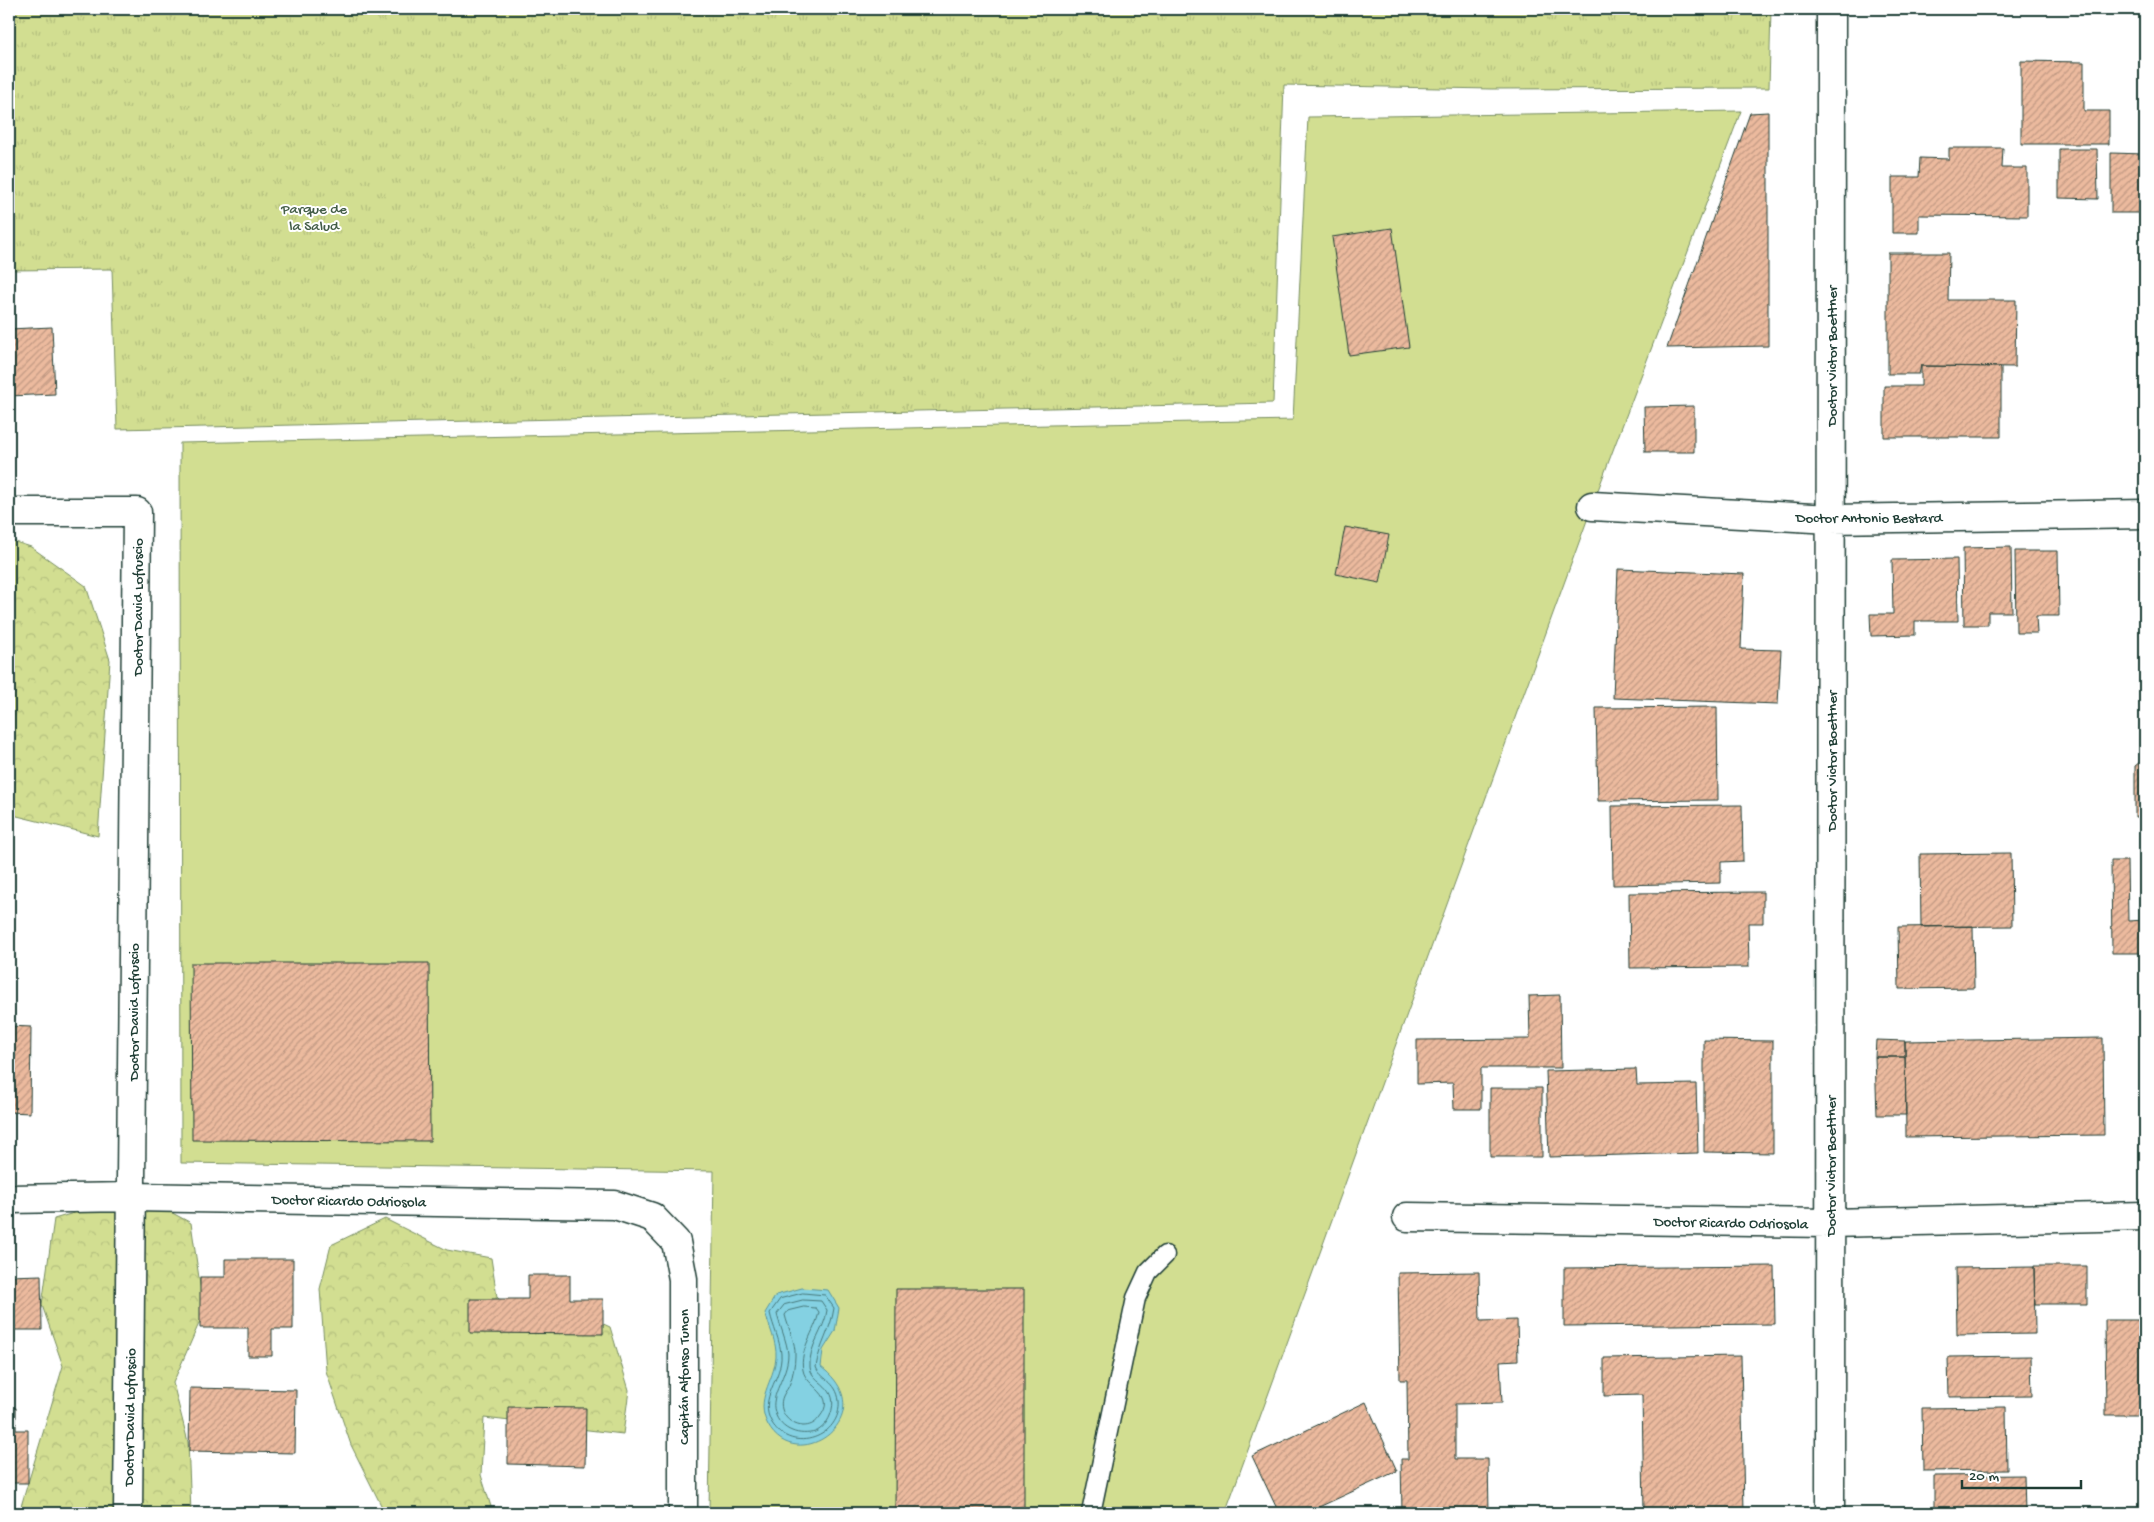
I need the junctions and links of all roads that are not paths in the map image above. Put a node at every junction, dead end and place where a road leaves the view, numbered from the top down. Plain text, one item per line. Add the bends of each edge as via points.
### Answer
1 (1831, 9) edge
2 (1592, 506) dead end
3 (9, 512) edge
4 (2145, 514) edge
5 (1831, 519) junction
6 (132, 1197) junction
7 (9, 1199) edge
8 (2145, 1216) edge
9 (1407, 1217) dead end
10 (1830, 1223) junction
11 (676, 1242) joint
12 (1165, 1254) dead end
13 (128, 1513) edge
14 (683, 1513) edge
15 (1090, 1513) edge
16 (1830, 1513) edge

1 - 5 street, Doctor Victor Boettner
2 - 5 street, Doctor Antonio Bestard
3 - 6 street, Doctor David Lofruscio via 138,512
4 - 5 street, Doctor Antonio Bestard
5 - 10 street, Doctor Victor Boettner
6 - 7 street, Doctor Ricardo Odriosola
6 - 11 street, Doctor Ricardo Odriosola via 615,1205 652,1217
6 - 13 street, Doctor David Lofruscio
8 - 10 street, Doctor Ricardo Odriosola
9 - 10 street, Doctor Ricardo Odriosola
10 - 16 street, Doctor Victor Boettner
11 - 14 street, Capitán Alfonso Tunon via 683,1279
12 - 15 lane via 1148,1272 1136,1298

